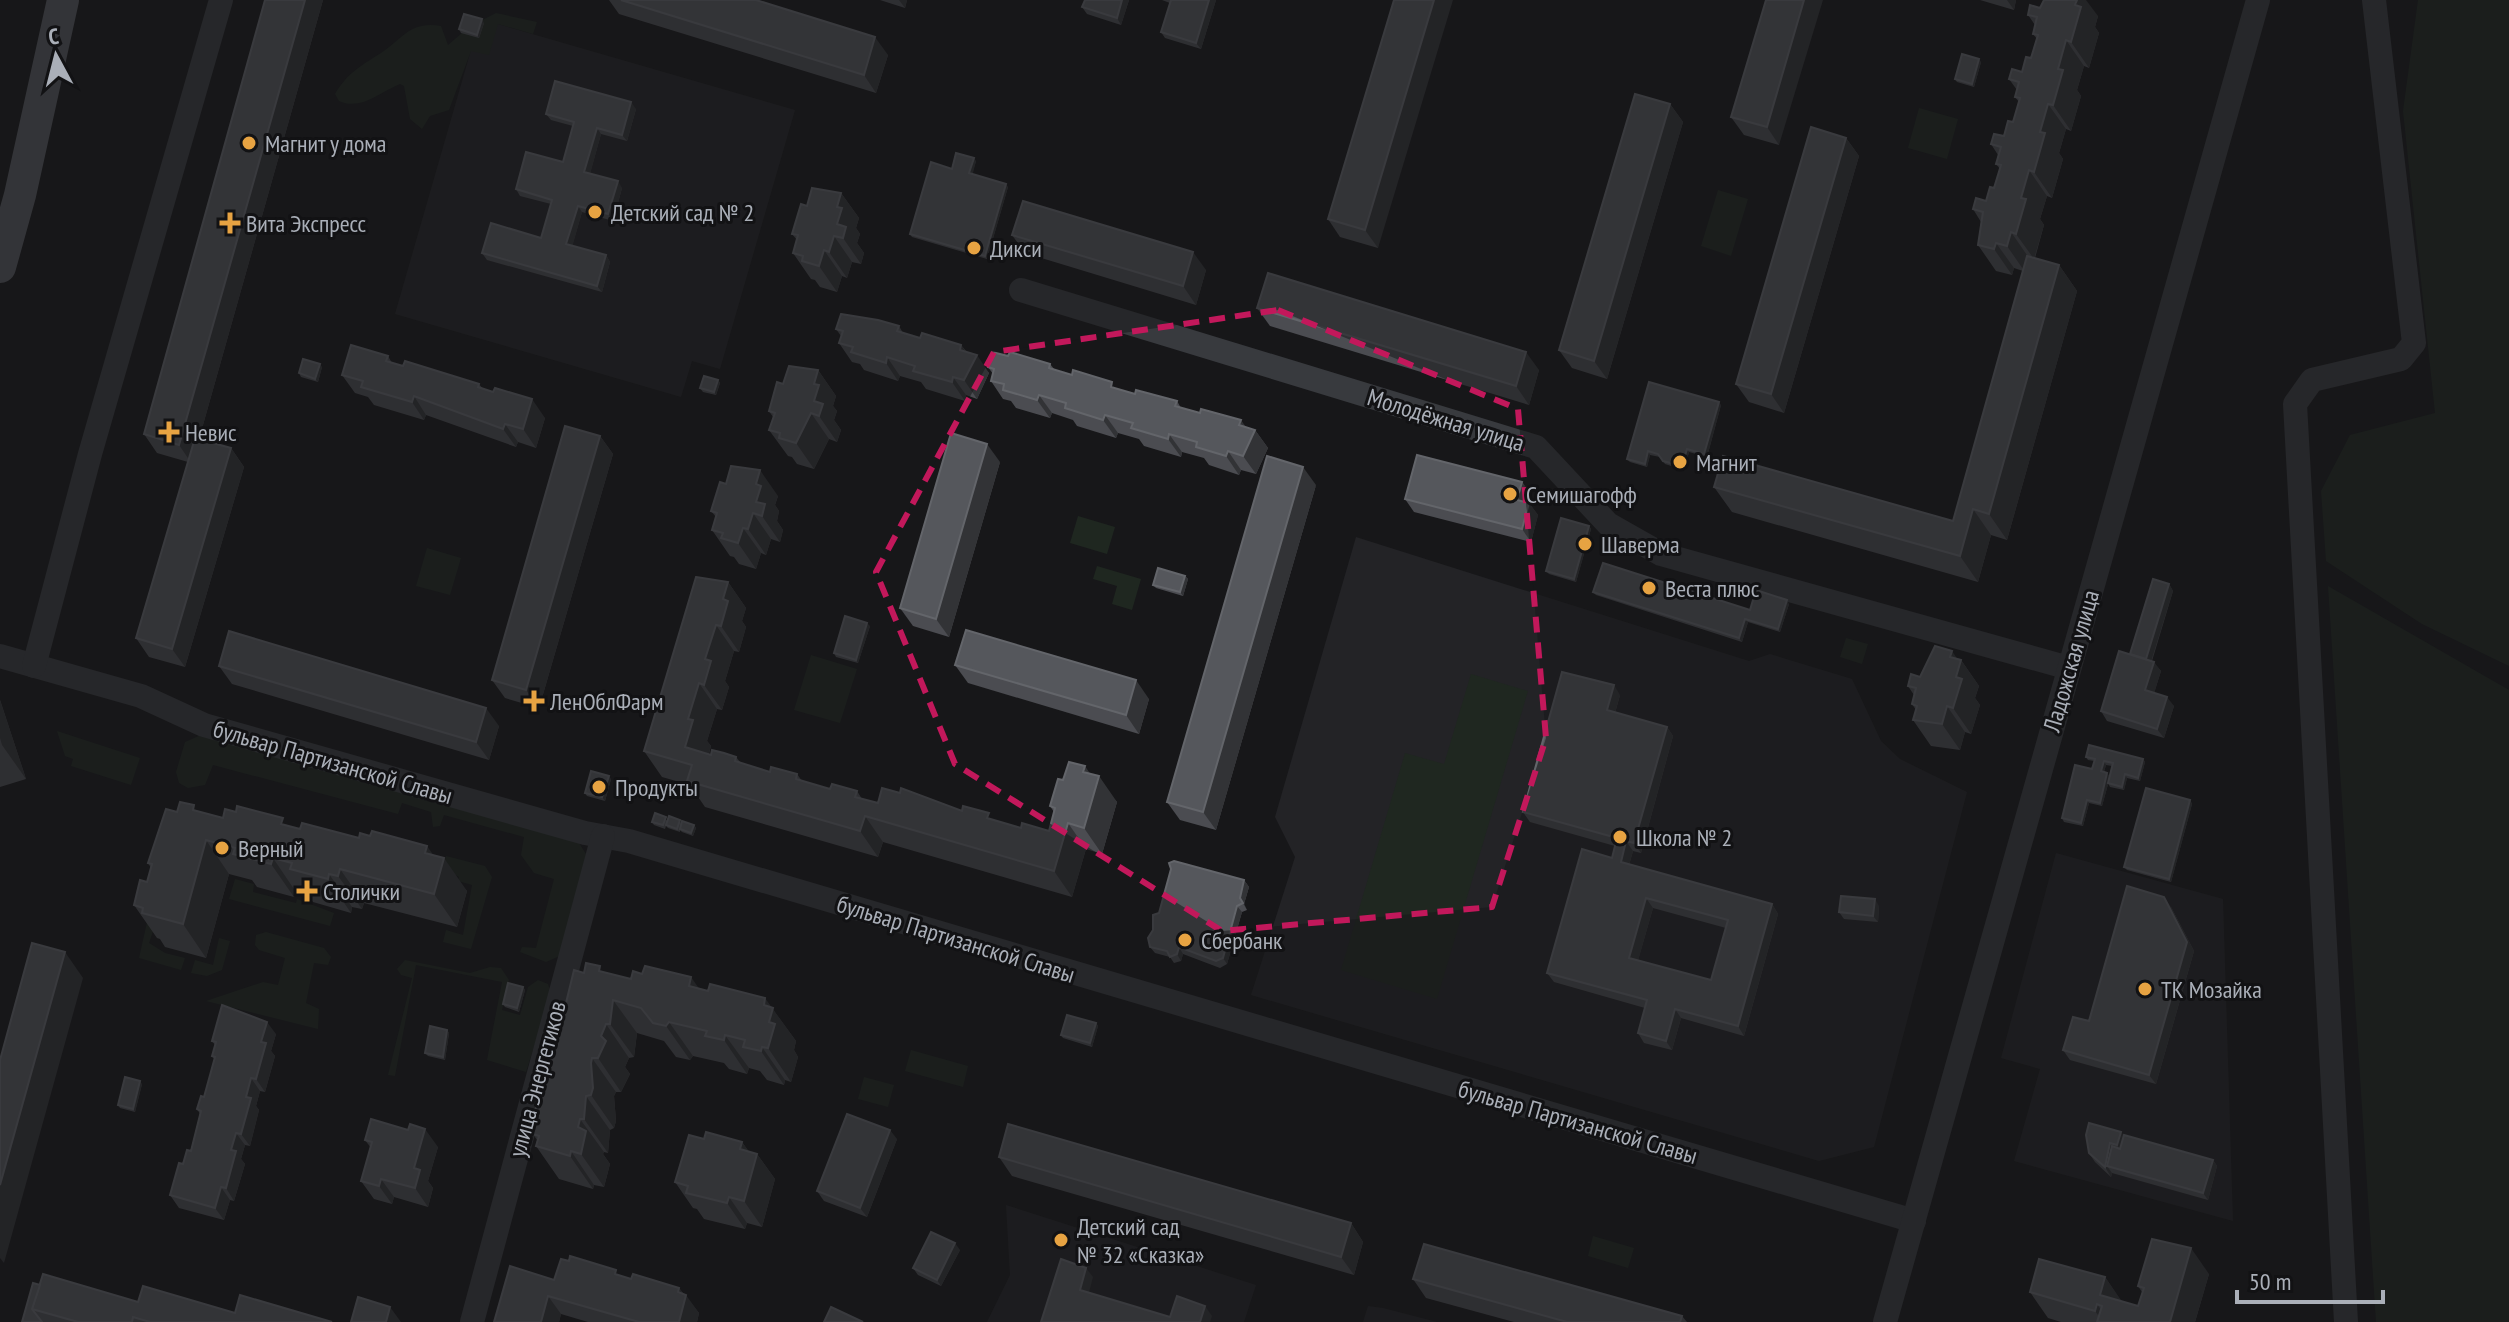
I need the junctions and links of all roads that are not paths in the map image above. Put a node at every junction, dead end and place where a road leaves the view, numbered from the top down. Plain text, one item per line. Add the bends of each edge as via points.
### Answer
1 (63, 0) edge
2 (221, 0) edge
3 (2258, 0) edge
4 (2374, 0) edge
5 (0, 267) edge
6 (1021, 290) dead end
7 (0, 656) edge
8 (34, 666) junction
9 (2069, 668) junction
10 (603, 836) junction
11 (1914, 1221) junction
12 (472, 1322) edge
13 (1885, 1322) edge
14 (2346, 1322) edge

1 - 5 main road
2 - 8 street
3 - 9 street, Ладожская улица
4 - 14 street via 2414,343 2401,359 2312,380 2295,404
6 - 9 street, Молодёжная улица via 1536,447 1608,524 1661,554
7 - 8 street, бульвар Партизанской Славы
8 - 10 street, бульвар Партизанской Славы via 141,696 204,725
9 - 11 street, Ладожская улица
10 - 11 street, бульвар Партизанской Славы
10 - 12 street, улица Энергетиков
11 - 13 street, Ладожская улица

